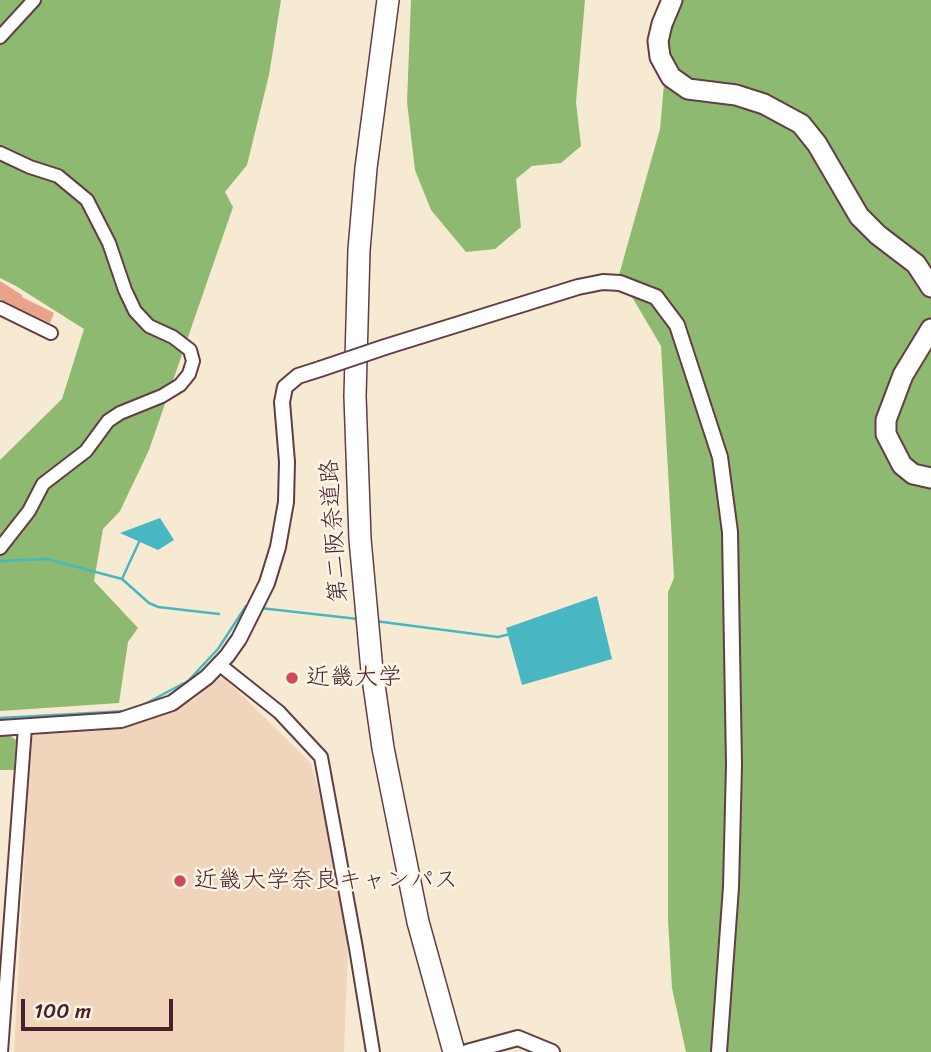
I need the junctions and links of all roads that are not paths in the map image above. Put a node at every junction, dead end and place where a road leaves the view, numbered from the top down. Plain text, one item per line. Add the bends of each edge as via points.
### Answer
1 (34, 0) edge
2 (374, 0) edge
3 (388, 0) edge
4 (672, 0) edge
5 (0, 37) edge
6 (0, 153) edge
7 (931, 287) edge
8 (0, 308) edge
9 (931, 329) edge
10 (51, 333) dead end
11 (931, 478) edge
12 (0, 548) edge
13 (220, 664) junction
14 (24, 727) junction
15 (0, 728) edge
16 (1, 1052) edge
17 (373, 1052) edge
18 (439, 1052) edge
19 (454, 1052) edge
20 (467, 1052) edge
21 (552, 1052) edge
22 (719, 1052) edge

1 - 5 street
2 - 18 highway, 第二阪奈道路 via 345,249 341,396 346,539 359,673 383,823 403,921
3 - 19 highway, 第二阪奈道路 via 367,155 359,262 355,396 359,525 383,748 418,922
4 - 7 highway via 659,41 660,57 671,77 688,89 764,104 801,124 859,216 916,264
6 - 12 street via 58,176 87,200 135,311 149,326 190,350 193,361 180,385 108,421 86,451 43,484
8 - 10 street
9 - 11 highway via 903,374 886,420 886,434 907,470
13 - 14 street via 172,703 121,720
13 - 17 street via 279,712 321,757
13 - 22 street, bridge via 251,616 278,547 286,502 282,402 285,387 298,376 578,287 620,283 656,297 677,325 720,457 730,532 734,765
14 - 15 street
14 - 16 street
20 - 21 street via 518,1038

